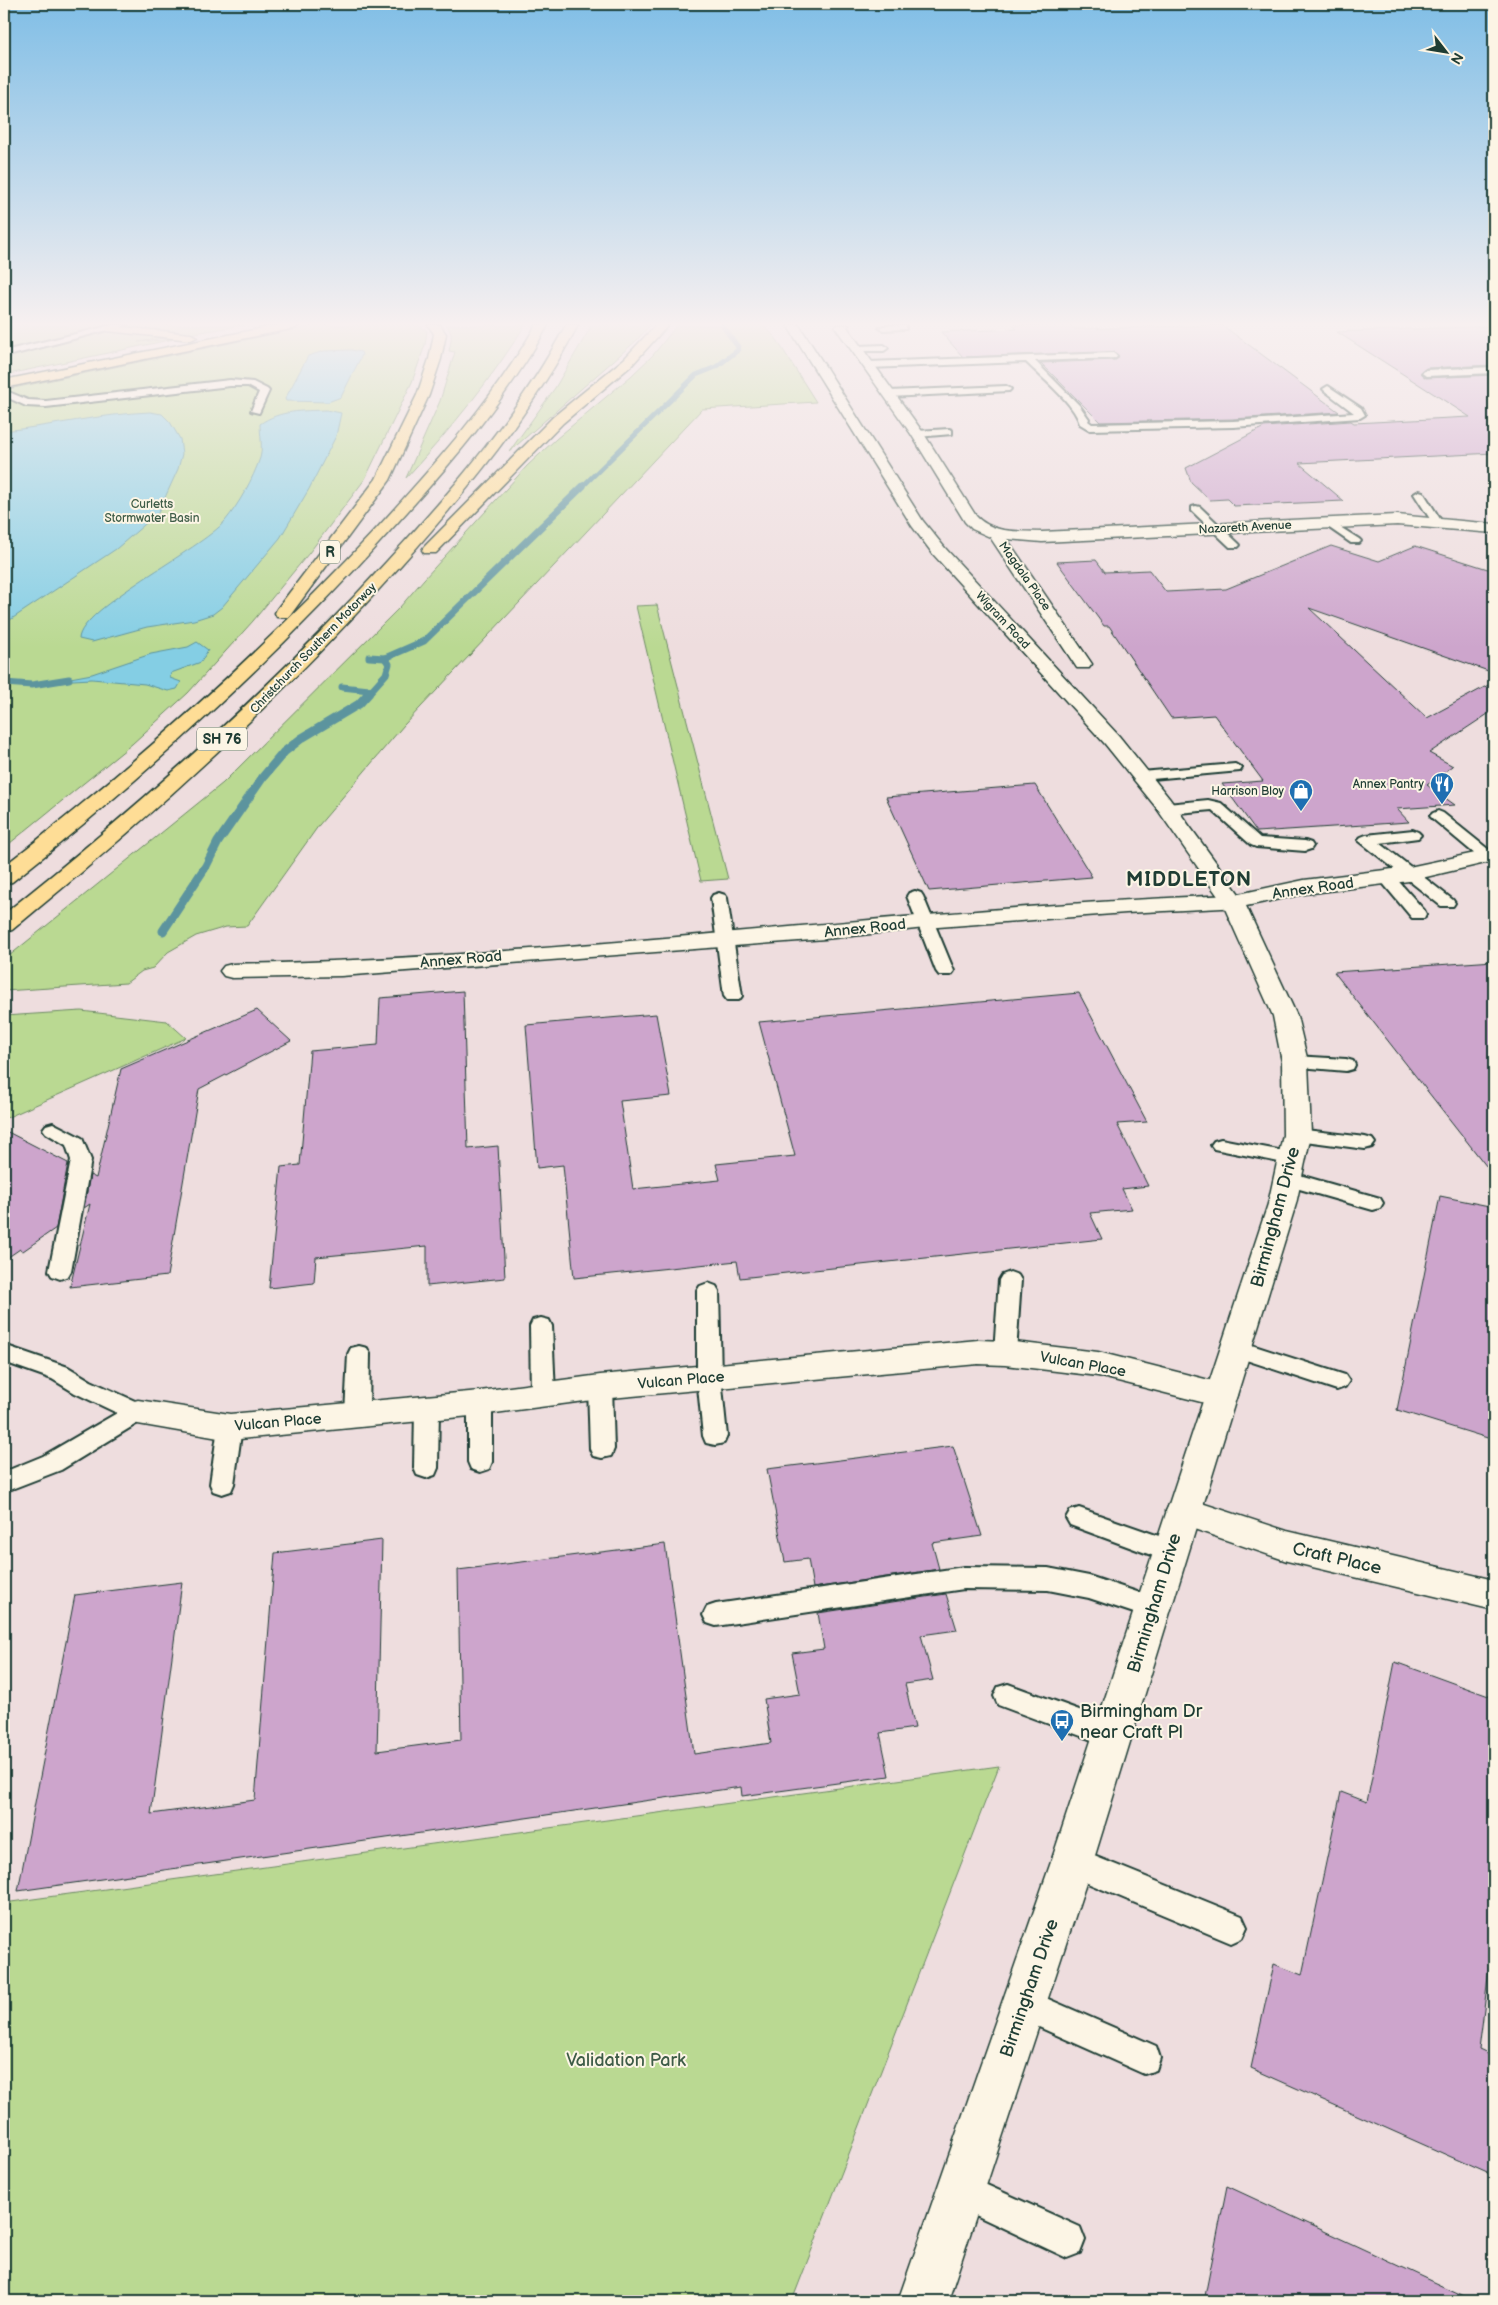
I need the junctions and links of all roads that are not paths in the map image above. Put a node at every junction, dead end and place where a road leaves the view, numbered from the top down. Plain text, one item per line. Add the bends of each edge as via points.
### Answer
1 (406, 433) edge
2 (467, 433) edge
3 (503, 433) edge
4 (545, 433) edge
5 (860, 433) edge
6 (940, 433) edge
7 (916, 434) joint
8 (1419, 494) dead end
9 (1196, 509) dead end
10 (1437, 522) junction
11 (1329, 523) junction
12 (1217, 528) junction
13 (1494, 529) edge
14 (996, 534) junction
15 (1355, 541) dead end
16 (1234, 545) dead end
17 (373, 587) junction
18 (263, 654) junction
19 (1083, 664) dead end
20 (1235, 768) dead end
21 (1141, 776) junction
22 (1167, 809) junction
23 (1438, 816) dead end
24 (1412, 835) dead end
25 (1305, 846) dead end
26 (1491, 856) edge
27 (1409, 874) junction
28 (4, 877) edge
29 (1387, 878) junction
30 (915, 896) dead end
31 (719, 898) dead end
32 (1233, 902) junction
33 (1447, 903) dead end
34 (1418, 914) dead end
35 (925, 921) junction
36 (4, 925) edge
37 (725, 940) junction
38 (232, 971) dead end
39 (945, 971) dead end
40 (733, 996) dead end
41 (1295, 1062) junction
42 (1346, 1065) dead end
43 (53, 1129) dead end
44 (1365, 1143) dead end
45 (1221, 1145) dead end
46 (1293, 1158) junction
47 (1373, 1202) dead end
48 (60, 1271) dead end
49 (1010, 1280) dead end
50 (708, 1291) dead end
51 (541, 1326) dead end
52 (1236, 1348) junction
53 (4, 1353) edge
54 (1005, 1353) junction
55 (359, 1354) dead end
56 (709, 1377) junction
57 (1337, 1381) dead end
58 (600, 1387) junction
59 (542, 1394) junction
60 (1221, 1395) junction
61 (480, 1403) junction
62 (428, 1408) junction
63 (138, 1412) junction
64 (357, 1414) junction
65 (230, 1427) junction
66 (715, 1436) dead end
67 (602, 1449) dead end
68 (480, 1462) dead end
69 (426, 1468) dead end
70 (4, 1482) edge
71 (222, 1484) dead end
72 (1183, 1510) junction
73 (1079, 1518) dead end
74 (1170, 1551) junction
75 (1494, 1595) edge
76 (1152, 1608) junction
77 (716, 1615) dead end
78 (1008, 1696) dead end
79 (1113, 1735) junction
80 (1072, 1862) junction
81 (1231, 1927) dead end
82 (1023, 2004) junction
83 (1144, 2058) dead end
84 (960, 2190) junction
85 (1067, 2240) dead end
86 (923, 2301) edge

1 - 18 main road, R via 383,480 268,634
2 - 18 main road, SH 76 via 432,477 335,583
3 - 17 main road, Christchurch Southern Motorway / SH 76 via 467,479
4 - 17 main road via 419,559
5 - 21 street, Wigram Road via 917,523
6 - 7 lane
7 - 14 street, Magdala Place via 970,519 977,526
8 - 10 lane
9 - 12 lane
10 - 11 street, Nazareth Avenue
10 - 13 street, Nazareth Avenue
11 - 12 street, Nazareth Avenue
11 - 15 lane
12 - 14 street, Nazareth Avenue via 1042,538
12 - 16 lane
14 - 19 street, Magdala Place
17 - 36 main road, Christchurch Southern Motorway / SH 76 via 266,698 197,763
18 - 28 main road, SH 76 via 146,762
20 - 21 lane
21 - 22 street, Wigram Road
22 - 25 lane via 1216,806 1256,842
22 - 32 street, Wigram Road
23 - 26 lane
24 - 27 lane via 1366,840
26 - 27 street, Annex Road
27 - 29 street, Annex Road
27 - 33 lane
29 - 32 street, Annex Road via 1304,887
29 - 34 lane
30 - 35 lane
31 - 37 lane
32 - 35 street, Annex Road via 1126,906
32 - 41 street, Birmingham Drive via 1285,1016
35 - 37 street, Annex Road
35 - 39 lane
37 - 38 street, Annex Road via 341,969
37 - 40 lane
41 - 42 lane
41 - 46 street, Birmingham Drive
43 - 48 lane via 76,1142 81,1160
44 - 46 lane
45 - 46 lane
46 - 47 lane
46 - 52 street, Birmingham Drive
49 - 54 lane
50 - 56 lane
51 - 59 lane
52 - 57 lane
52 - 60 street, Birmingham Drive
53 - 63 lane via 60,1373
54 - 56 street, Vulcan Place via 978,1352
54 - 60 street, Vulcan Place via 1098,1364
55 - 64 lane
56 - 58 street, Vulcan Place
56 - 66 lane
58 - 59 street, Vulcan Place
58 - 67 lane
59 - 61 street, Vulcan Place
60 - 72 street, Birmingham Drive
61 - 62 street, Vulcan Place
61 - 68 lane
62 - 64 street, Vulcan Place
62 - 69 lane
63 - 65 street, Vulcan Place
63 - 70 lane via 52,1464
64 - 65 street, Vulcan Place
65 - 71 lane
72 - 74 street, Birmingham Drive
72 - 75 street, Craft Place via 1287,1546
73 - 74 lane
74 - 76 street, Birmingham Drive
76 - 77 lane via 1089,1587 1048,1579 964,1578
76 - 79 street, Birmingham Drive
78 - 79 lane
79 - 80 street, Birmingham Drive
80 - 81 lane
80 - 82 street, Birmingham Drive
82 - 83 lane
82 - 84 street, Birmingham Drive
84 - 85 lane
84 - 86 street, Birmingham Drive

